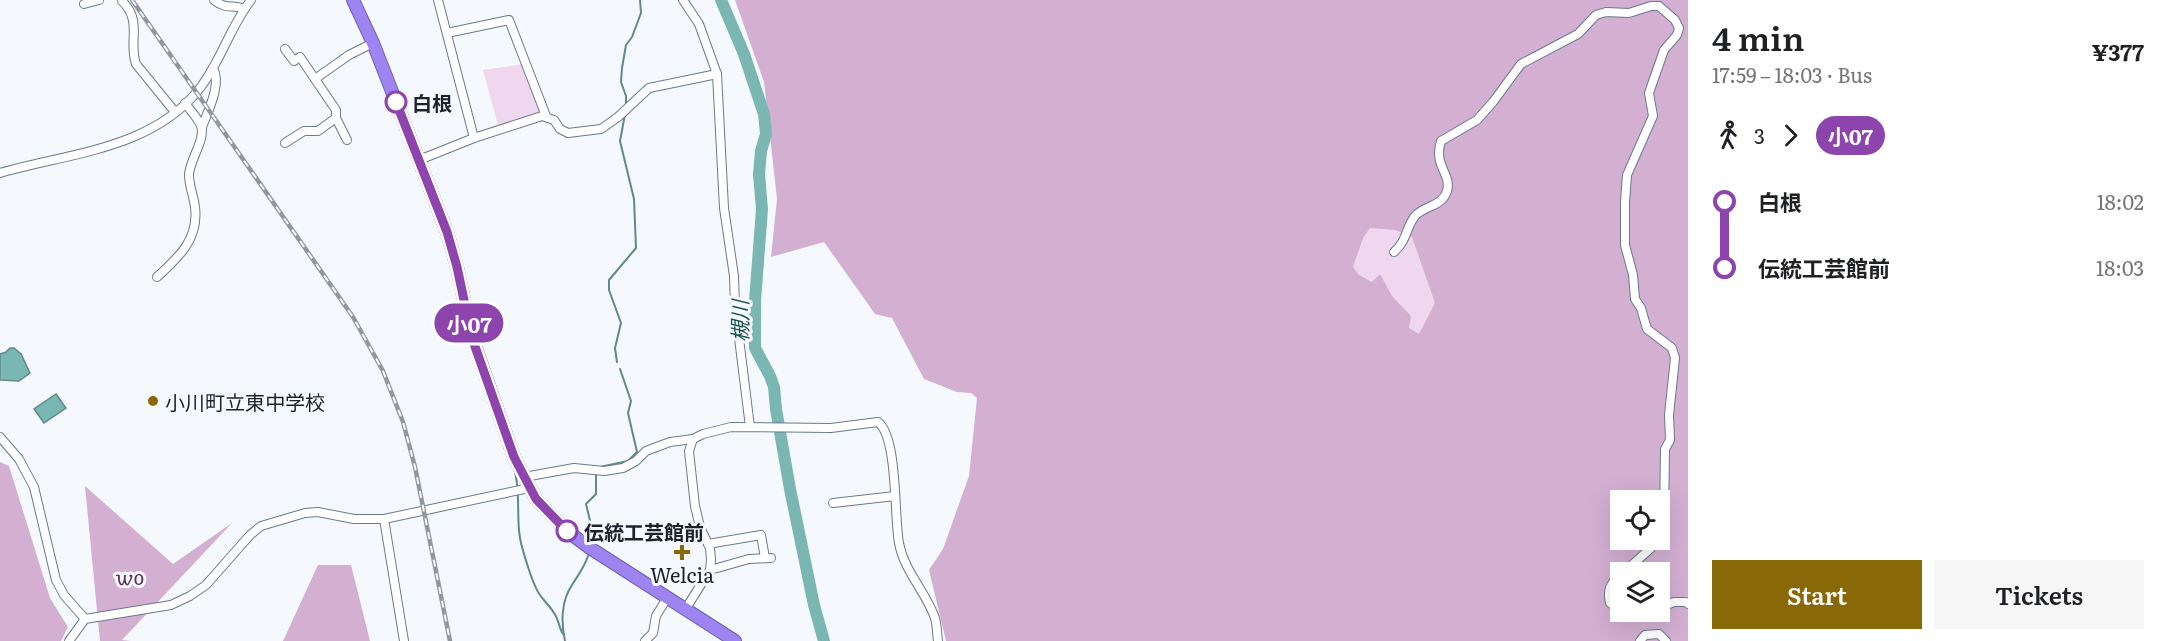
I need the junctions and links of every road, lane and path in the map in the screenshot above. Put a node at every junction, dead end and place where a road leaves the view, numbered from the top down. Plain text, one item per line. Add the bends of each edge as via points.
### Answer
1 (99, 0) edge
2 (122, 0) edge
3 (214, 0) edge
4 (251, 0) edge
5 (438, 0) edge
6 (683, 0) edge
7 (356, 1) edge
8 (84, 4) dead end
9 (244, 9) junction
10 (447, 33) junction
11 (373, 43) junction
12 (285, 49) dead end
13 (213, 68) junction
14 (717, 74) junction
15 (315, 79) junction
16 (185, 103) junction
17 (175, 112) junction
18 (546, 116) junction
19 (336, 118) junction
20 (202, 127) junction
21 (474, 138) junction
22 (347, 140) dead end
23 (285, 143) dead end
24 (419, 160) junction
25 (0, 173) edge
26 (1394, 252) dead end
27 (157, 277) dead end
28 (750, 427) junction
29 (0, 437) edge
30 (693, 439) junction
31 (527, 483) junction
32 (1664, 490) edge
33 (895, 496) junction
34 (833, 503) dead end
35 (384, 519) junction
36 (708, 544) junction
37 (1649, 550) edge
38 (1637, 562) edge
39 (710, 570) junction
40 (1610, 586) edge
41 (667, 598) junction
42 (1610, 603) edge
43 (1670, 604) edge
44 (1688, 604) edge
45 (685, 609) junction
46 (85, 619) junction
47 (69, 641) edge
48 (404, 641) edge
49 (645, 641) edge
50 (735, 641) edge
51 (938, 641) edge
52 (1640, 641) edge
53 (1666, 641) edge

1 - 8 street
2 - 17 street via 132,17 138,69
3 - 9 street via 225,7
4 - 9 street
5 - 10 street
6 - 14 street via 699,24
7 - 11 highway
9 - 13 street
10 - 18 street via 509,20
10 - 21 street
11 - 15 street
11 - 24 highway
12 - 15 street via 294,61 300,57
13 - 16 street
13 - 20 street via 217,75
14 - 18 street via 650,88 601,129 568,133
14 - 28 street via 724,208
15 - 19 street via 336,110
16 - 17 street
16 - 20 street
17 - 25 street via 155,127 122,141
18 - 21 street
19 - 22 street
19 - 23 street via 318,131 304,131
20 - 27 street via 189,175 195,228 180,256
21 - 24 street
24 - 31 highway via 447,232 472,338
26 - 32 street via 1402,245 1415,216 1440,202 1447,190 1438,152 1441,141 1477,120 1521,64 1565,42 1596,15 1606,12 1629,13 1659,6 1675,20 1677,35 1664,50 1648,93 1653,116 1628,175 1624,245 1635,299 1647,329 1672,348 1675,358
28 - 30 street via 715,430
28 - 33 street via 831,428 878,422 886,431 892,455
29 - 46 street via 19,459 34,487 56,580
30 - 31 street via 646,451 623,468 574,468
30 - 36 street via 689,451 695,506
31 - 35 street
31 - 41 highway via 567,531
33 - 34 street
33 - 51 street via 899,545 935,619
35 - 46 street via 354,519 318,512 261,526 206,585 190,596 171,605
35 - 48 street
36 - 39 street
36 - 39 street via 761,535 768,558
37 - 38 street
39 - 45 street
40 - 42 street
41 - 45 highway
41 - 49 street via 656,616 653,633
43 - 44 street
45 - 50 highway
46 - 47 street
52 - 53 street via 1645,635 1659,634

